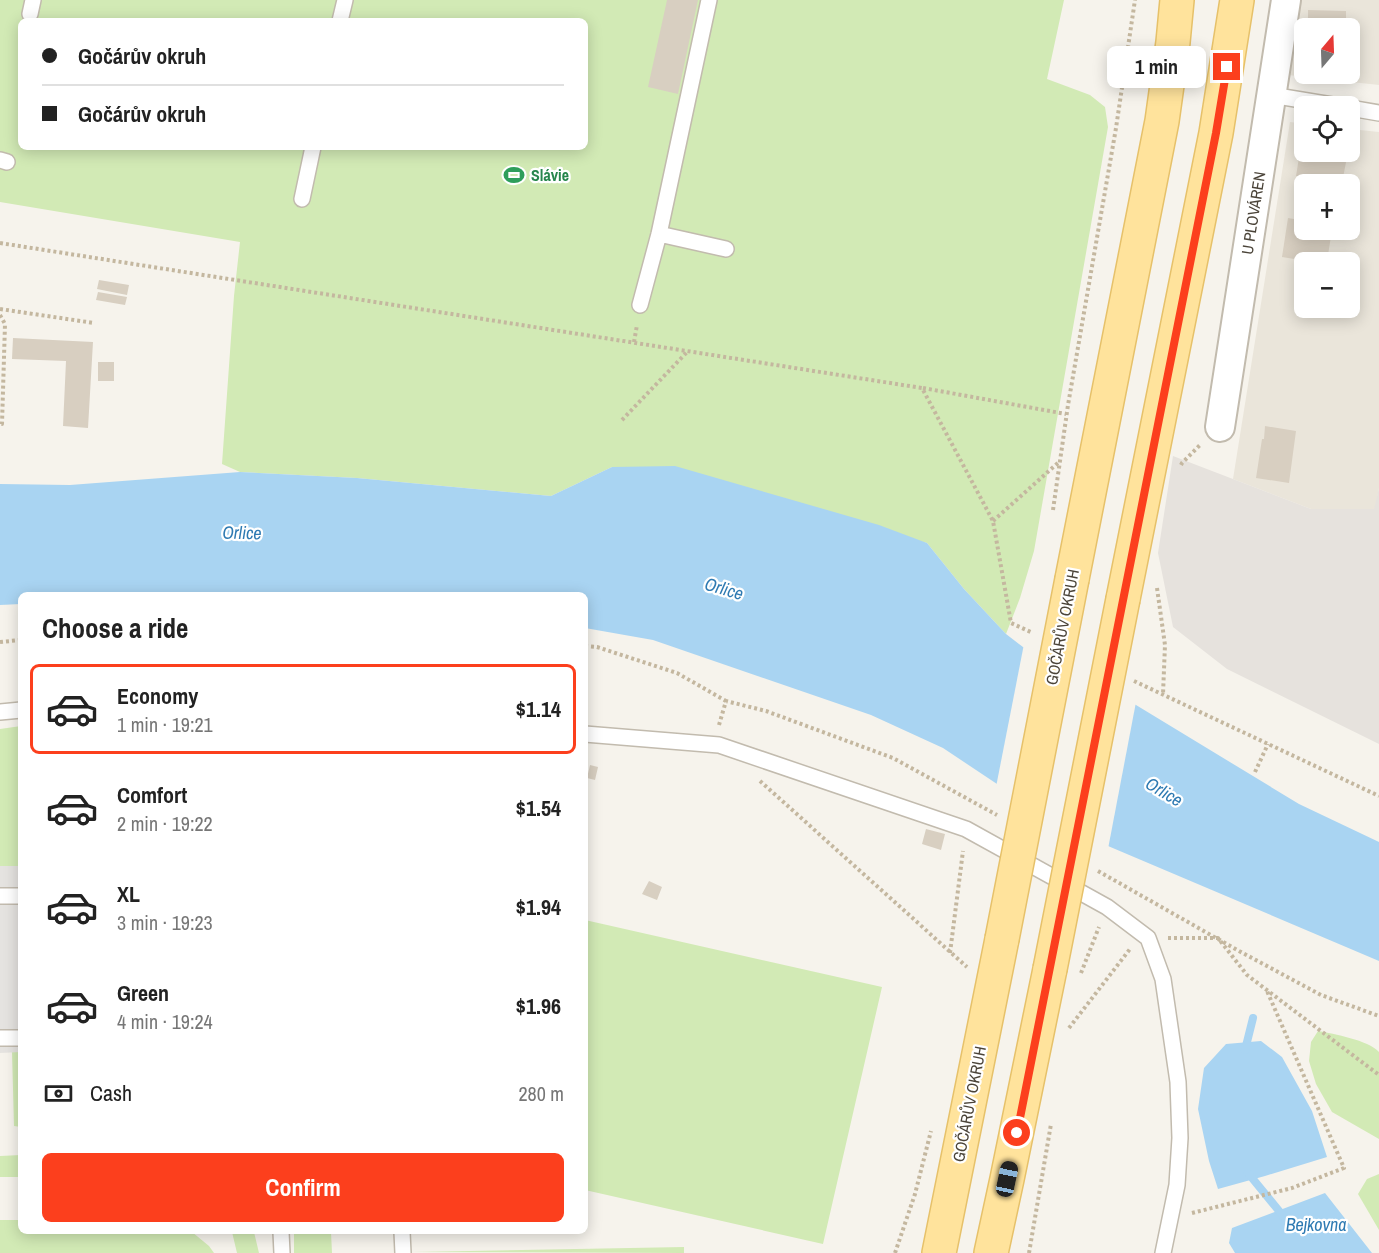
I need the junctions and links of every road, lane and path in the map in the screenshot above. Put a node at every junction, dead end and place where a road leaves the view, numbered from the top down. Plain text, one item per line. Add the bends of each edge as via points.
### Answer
1 (345, 0) edge
2 (709, 0) edge
3 (1135, 0) edge
4 (1177, 0) edge
5 (1237, 0) edge
6 (1286, 0) edge
7 (341, 18) edge
8 (1271, 95) junction
9 (1294, 99) edge
10 (1360, 110) edge
11 (1379, 113) edge
12 (312, 150) edge
13 (302, 199) dead end
14 (659, 234) junction
15 (0, 243) edge
16 (726, 249) dead end
17 (0, 309) edge
18 (639, 310) joint
19 (0, 315) edge
20 (94, 323) dead end
21 (634, 342) junction
22 (689, 351) junction
23 (922, 388) junction
24 (1066, 414) junction
25 (622, 420) dead end
26 (0, 424) edge
27 (1220, 427) joint
28 (1060, 460) junction
29 (1179, 474) dead end
30 (1052, 515) dead end
31 (993, 521) junction
32 (1138, 599) junction
33 (1033, 633) dead end
34 (18, 640) edge
35 (0, 642) edge
36 (588, 646) edge
37 (1130, 679) dead end
38 (1163, 694) junction
39 (726, 701) dead end
40 (18, 710) edge
41 (0, 712) edge
42 (588, 734) edge
43 (1268, 744) junction
44 (1255, 772) dead end
45 (755, 777) dead end
46 (1379, 796) edge
47 (966, 829) junction
48 (0, 896) edge
49 (18, 896) edge
50 (1107, 907) junction
51 (1148, 938) junction
52 (1239, 951) dead end
53 (950, 953) junction
54 (969, 968) dead end
55 (1063, 976) junction
56 (1266, 990) junction
57 (1379, 1016) edge
58 (1067, 1030) dead end
59 (0, 1038) edge
60 (18, 1038) edge
61 (1379, 1075) edge
62 (932, 1126) dead end
63 (1170, 1219) junction
64 (281, 1234) edge
65 (402, 1234) edge
66 (282, 1253) edge
67 (403, 1253) edge
68 (895, 1253) edge
69 (939, 1253) edge
70 (991, 1253) edge
71 (1163, 1253) edge

1 - 7 lane
2 - 14 lane
3 - 24 path
4 - 69 main road, GOČÁRŮV OKRUH, bridge via 1162,121
5 - 32 main road
6 - 8 street, U PLOVÁREN
8 - 9 lane
8 - 27 street, U PLOVÁREN
10 - 11 lane
12 - 13 lane
14 - 16 lane
14 - 18 lane
15 - 21 path
17 - 20 path
18 - 21 path
19 - 26 path via 5,324
21 - 22 path
22 - 23 path
22 - 25 path
23 - 24 path
23 - 31 path
24 - 28 path
27 - 29 path via 1182,463
28 - 30 path
28 - 31 path
31 - 33 path via 1011,623
32 - 38 path via 1156,580 1166,645
32 - 55 main road, bridge
34 - 35 path
36 - 39 path via 677,673
37 - 38 path
38 - 43 path
40 - 41 lane
42 - 47 lane via 719,745
43 - 44 path
43 - 46 path
45 - 53 path
47 - 50 lane
47 - 53 path
48 - 49 lane
50 - 51 lane
50 - 55 path
51 - 56 path via 1218,938 1246,975
51 - 58 path via 1129,949
51 - 63 lane via 1162,979 1178,1082 1180,1138
52 - 57 path via 1321,995
53 - 54 path
55 - 70 main road
56 - 61 path
56 - 63 path via 1344,1168 1283,1190
59 - 60 lane
62 - 68 path
63 - 71 lane
64 - 66 lane
65 - 67 lane

